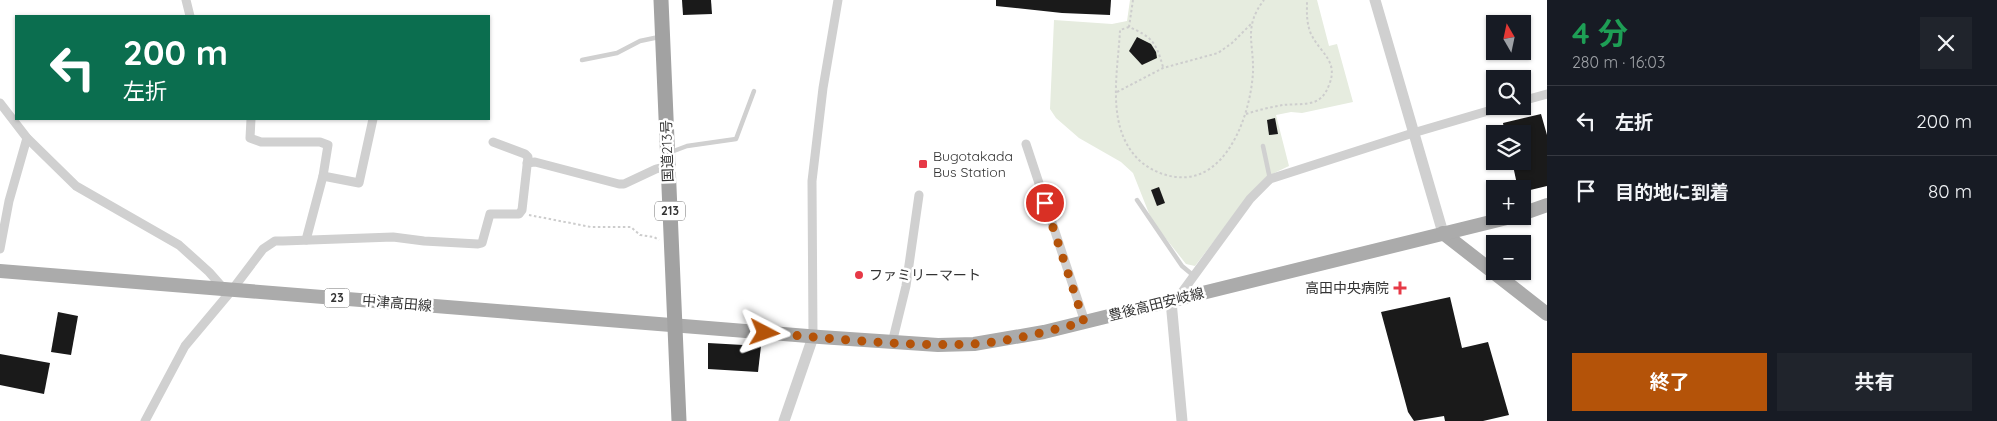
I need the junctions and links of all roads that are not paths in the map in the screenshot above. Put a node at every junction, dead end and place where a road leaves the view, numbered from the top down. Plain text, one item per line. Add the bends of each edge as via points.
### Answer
1 (186, 0) edge
2 (661, 0) edge
3 (838, 0) edge
4 (1375, 0) edge
5 (190, 15) edge
6 (662, 36) junction
7 (582, 60) dead end
8 (754, 91) dead end
9 (1547, 94) edge
10 (1531, 98) edge
11 (0, 103) edge
12 (1486, 112) edge
13 (251, 120) edge
14 (373, 120) edge
15 (1413, 133) junction
16 (27, 138) junction
17 (493, 142) dead end
18 (1026, 144) dead end
19 (1263, 146) dead end
20 (668, 160) junction
21 (527, 163) junction
22 (323, 176) junction
23 (1270, 179) junction
24 (919, 194) dead end
25 (1137, 200) dead end
26 (1547, 206) edge
27 (1531, 211) edge
28 (1486, 223) edge
29 (1444, 233) junction
30 (306, 240) junction
31 (0, 249) edge
32 (0, 270) edge
33 (1194, 276) junction
34 (228, 289) junction
35 (1174, 300) junction
36 (1547, 314) edge
37 (1084, 322) junction
38 (674, 326) junction
39 (813, 337) junction
40 (892, 343) junction
41 (145, 421) edge
42 (679, 421) edge
43 (784, 421) edge
44 (1182, 421) edge

1 - 5 street
2 - 6 highway, 国道213号 / 213
3 - 39 street via 822,88 812,181
4 - 15 street
6 - 7 lane via 640,41 617,53
6 - 20 highway, 国道213号 / 213
8 - 20 lane via 736,139 687,146
9 - 10 street
11 - 16 street
12 - 15 street
13 - 22 street via 250,138 261,142 320,142 328,145
14 - 22 street via 359,183
15 - 23 street
15 - 29 street
16 - 31 street via 9,201
16 - 34 street via 76,186 179,245
17 - 21 street via 525,154
18 - 37 street
19 - 23 lane
20 - 21 street via 624,184 535,162
20 - 38 highway, 国道213号 / 213
21 - 30 street via 522,210 519,214 490,214 482,243 424,241 393,236
22 - 30 street
23 - 33 street via 1250,199
24 - 40 street via 906,286
25 - 33 lane via 1176,258
26 - 27 main road
28 - 29 main road, 豊後高田安岐線
29 - 35 main road, 豊後高田安岐線
29 - 36 main road
30 - 34 street via 269,244
32 - 34 main road, 中津高田線 / 23
33 - 35 street
34 - 38 main road, 中津高田線 / 23
34 - 41 street via 185,346
35 - 37 main road, 豊後高田安岐線
35 - 44 street
37 - 40 main road, 豊後高田安岐線 via 974,344
38 - 39 main road, 豊後高田安岐線
38 - 42 highway, 国道213号 / 213
39 - 40 main road, 豊後高田安岐線
39 - 43 street

